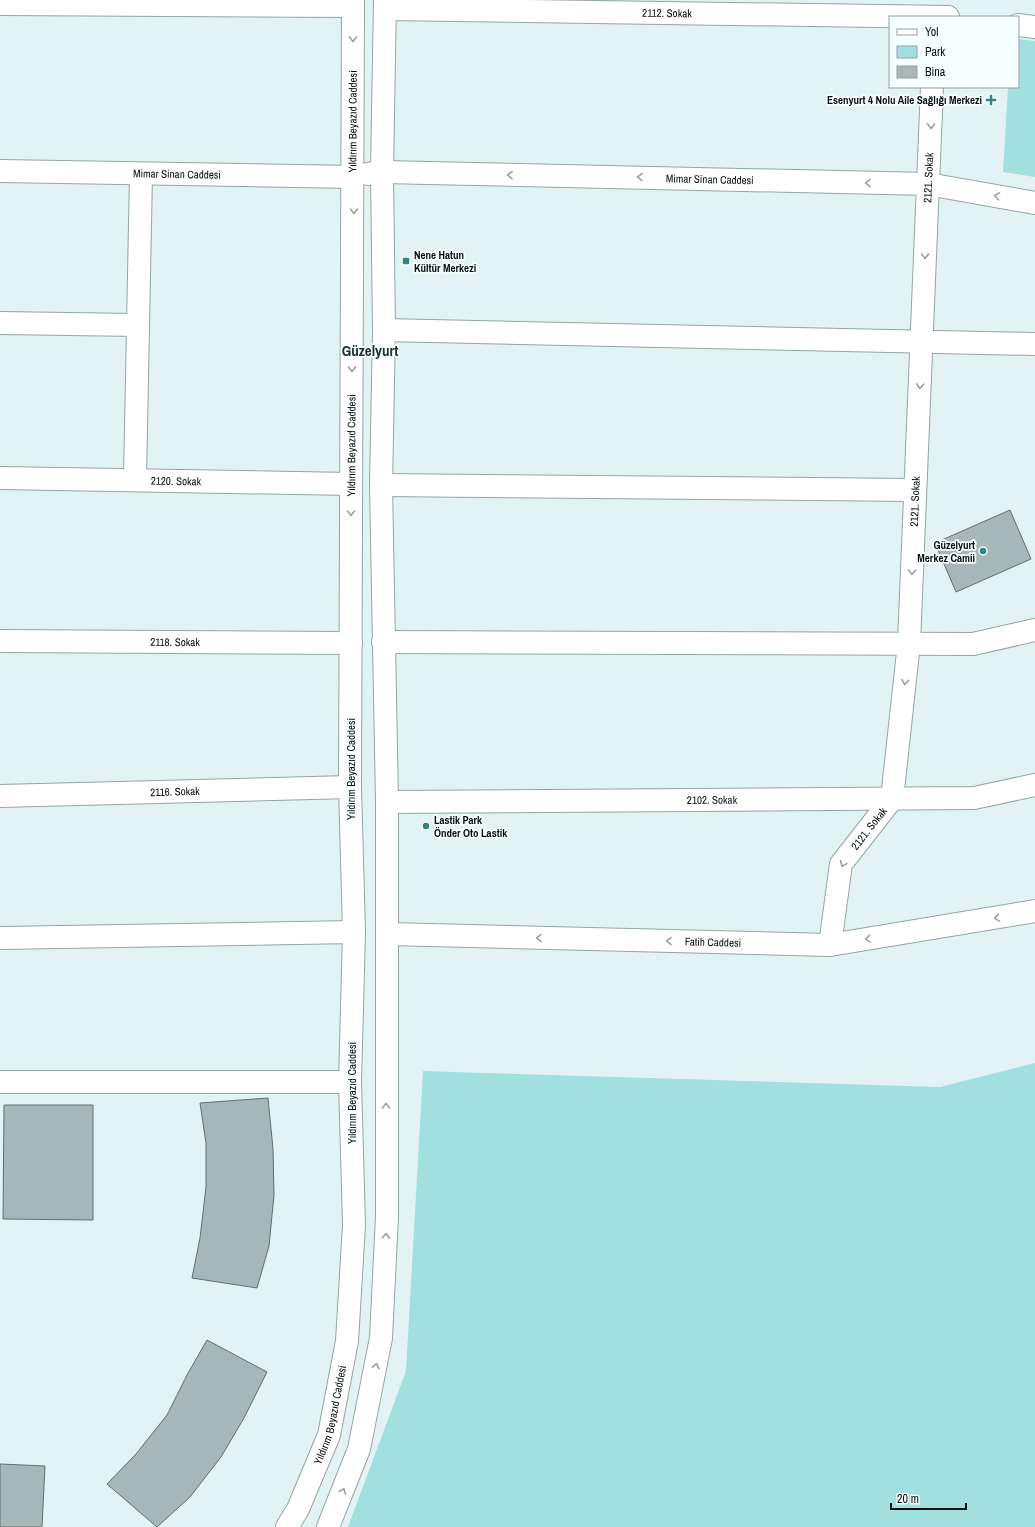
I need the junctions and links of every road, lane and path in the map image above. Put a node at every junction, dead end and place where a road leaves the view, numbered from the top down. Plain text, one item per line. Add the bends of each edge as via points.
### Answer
1 (353, 3) edge
2 (0, 4) edge
3 (385, 5) edge
4 (939, 12) edge
5 (1019, 25) edge
6 (1035, 27) edge
7 (932, 88) edge
8 (0, 171) edge
9 (382, 172) junction
10 (141, 174) junction
11 (354, 177) junction
12 (928, 184) junction
13 (1035, 203) edge
14 (0, 323) edge
15 (138, 325) junction
16 (384, 330) junction
17 (922, 342) junction
18 (1035, 344) edge
19 (0, 478) edge
20 (135, 479) junction
21 (351, 484) junction
22 (381, 485) junction
23 (915, 490) junction
24 (1035, 630) edge
25 (0, 641) edge
26 (351, 642) junction
27 (383, 642) junction
28 (909, 643) junction
29 (1035, 784) edge
30 (350, 787) junction
31 (0, 796) edge
32 (892, 799) junction
33 (387, 802) junction
34 (1035, 911) edge
35 (354, 932) junction
36 (388, 934) junction
37 (0, 938) edge
38 (830, 945) junction
39 (0, 1082) edge
40 (350, 1082) junction
41 (287, 1527) edge
42 (328, 1527) edge

1 - 2 street, 2112. Sokak
1 - 3 street, 2112. Sokak
1 -> 11 street, Yıldırım Beyazıd Caddesi
3 - 4 street, 2112. Sokak
3 - 9 street
5 - 6 street
7 -> 12 street, 2121. Sokak
8 - 10 street, Mimar Sinan Caddesi
9 - 11 street, Mimar Sinan Caddesi
12 -> 9 street, Mimar Sinan Caddesi
9 - 16 street
10 - 11 street, Mimar Sinan Caddesi
10 - 15 street
11 -> 21 street, Yıldırım Beyazıd Caddesi
13 -> 12 street, Mimar Sinan Caddesi
12 -> 17 street, 2121. Sokak
14 - 15 street
15 - 20 street
16 - 17 street
16 - 22 street
17 - 18 street
17 -> 23 street, 2121. Sokak
19 - 20 street, 2120. Sokak
20 - 21 street, 2120. Sokak
21 - 22 street, 2120. Sokak
21 -> 26 street, Yıldırım Beyazıd Caddesi
22 - 23 street, 2120. Sokak
22 - 27 street
23 -> 28 street, 2121. Sokak
24 - 28 street via 973,644
25 - 26 street, 2118. Sokak
26 - 30 street, Yıldırım Beyazıd Caddesi
27 - 28 street
27 - 33 street
28 -> 32 street, 2121. Sokak
29 - 32 street, 2102. Sokak via 974,798
30 - 31 street, 2116. Sokak
30 - 35 street, Yıldırım Beyazıd Caddesi
32 - 33 street, 2102. Sokak
32 -> 38 street, 2121. Sokak via 841,864
33 - 36 street
34 -> 38 street, Fatih Caddesi
35 - 36 street, Fatih Caddesi
35 - 37 street, Fatih Caddesi
35 - 40 street, Yıldırım Beyazıd Caddesi
38 -> 36 street, Fatih Caddesi
42 -> 36 street via 359,1448 381,1338 387,1216
39 - 40 street
40 - 41 street, Yıldırım Beyazıd Caddesi via 354,1225 347,1341 329,1435 298,1509

